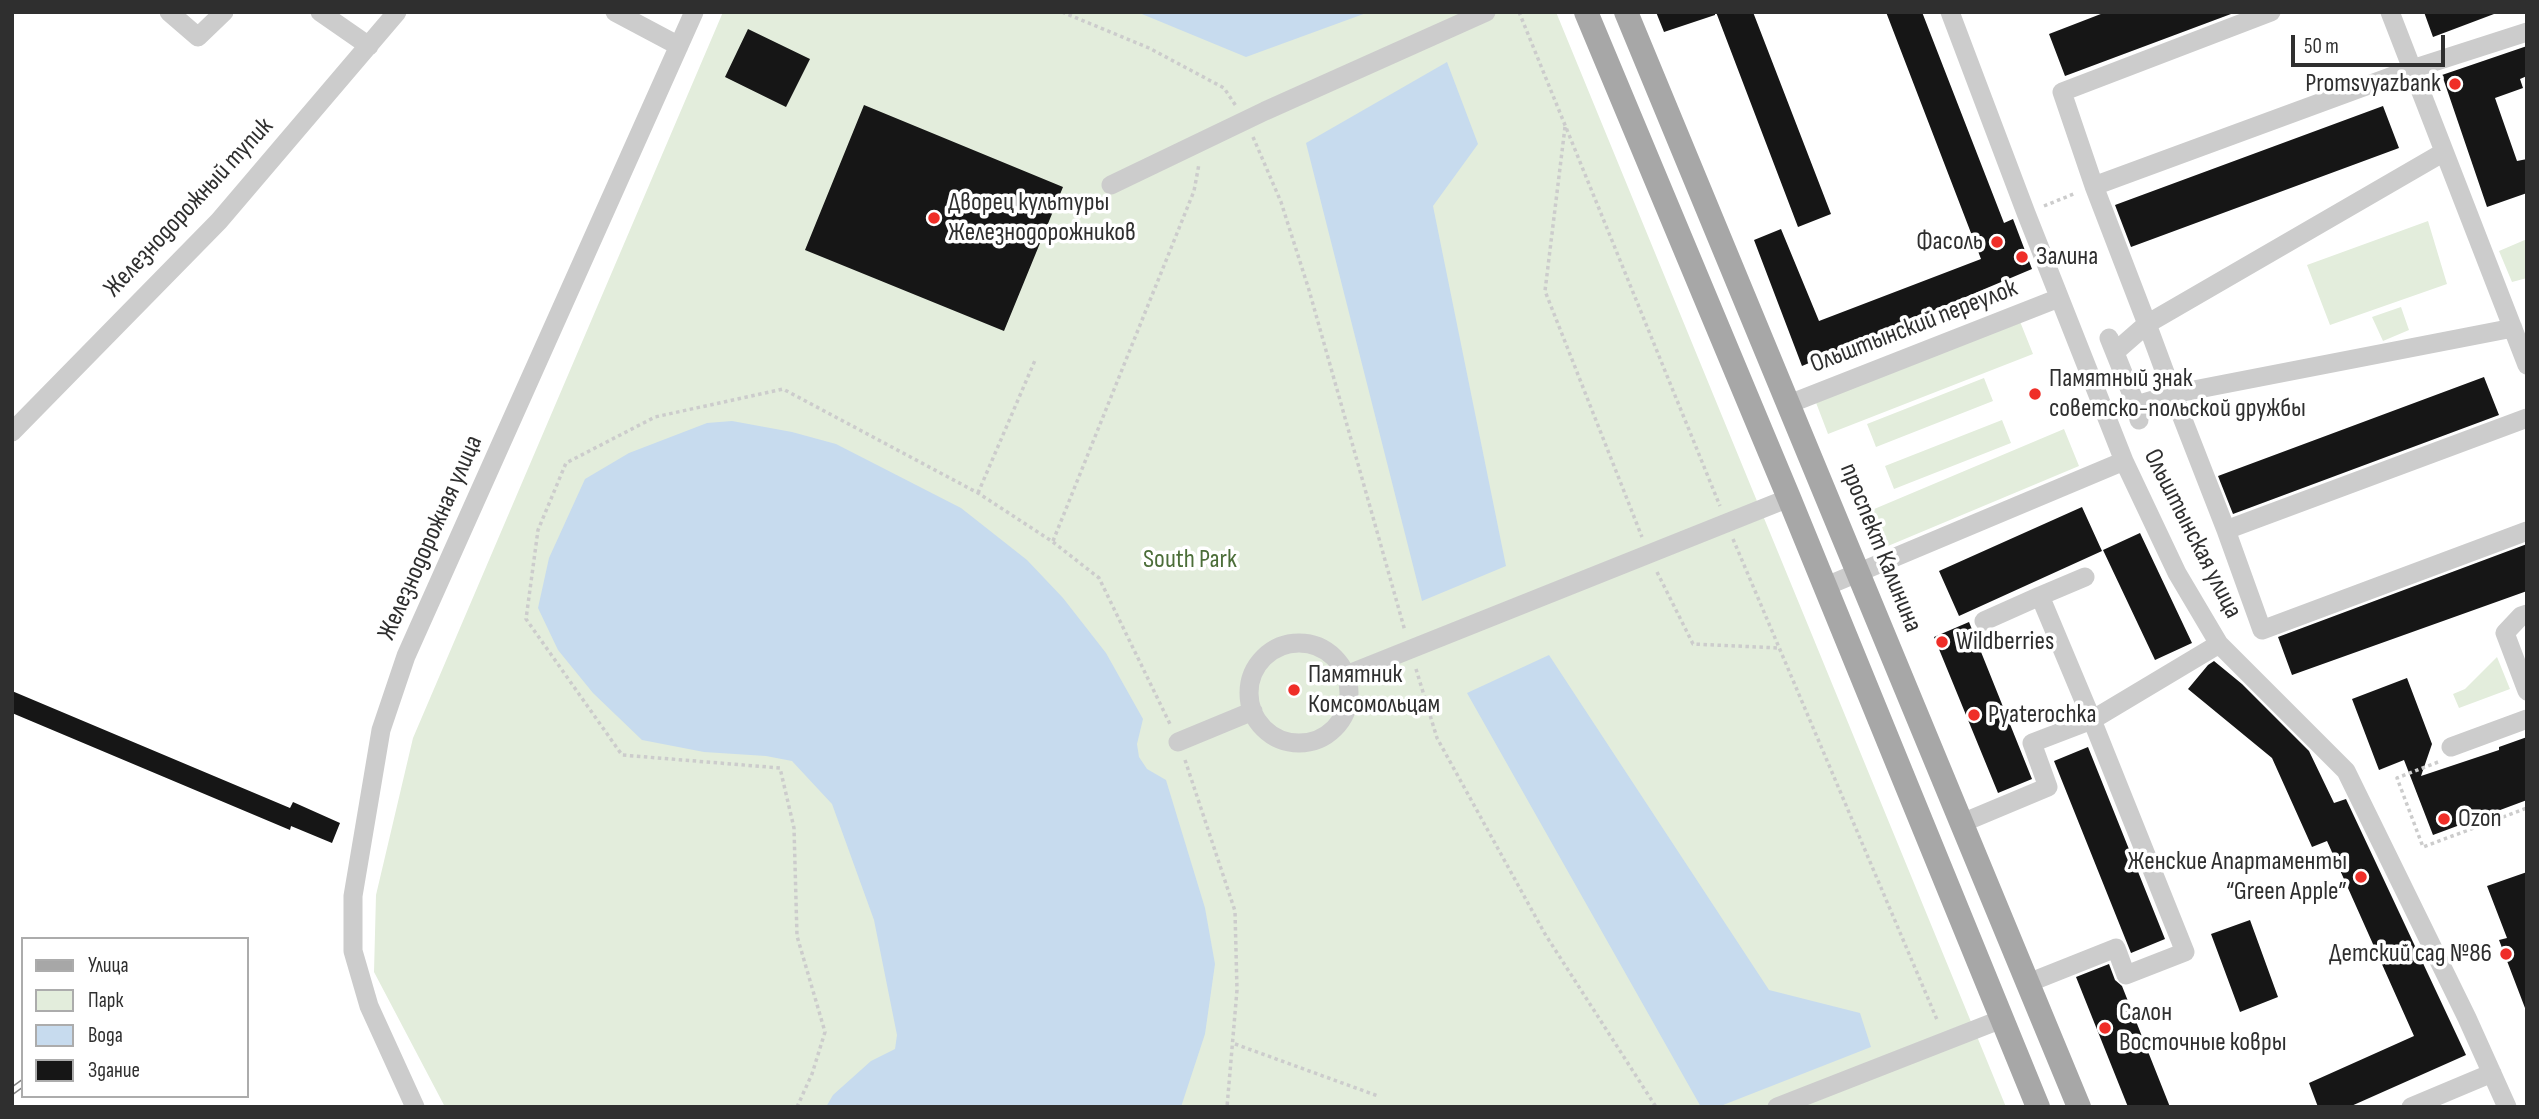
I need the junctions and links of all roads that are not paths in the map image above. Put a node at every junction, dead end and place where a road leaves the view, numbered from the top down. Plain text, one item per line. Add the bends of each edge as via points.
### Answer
1 (169, 12) edge
2 (224, 12) edge
3 (320, 12) edge
4 (397, 12) edge
5 (615, 12) edge
6 (694, 12) edge
7 (1586, 12) edge
8 (1626, 12) edge
9 (1950, 12) edge
10 (2271, 12) edge
11 (2390, 12) edge
12 (1484, 13) edge
13 (2527, 32) edge
14 (369, 46) junction
15 (679, 46) junction
16 (2412, 69) junction
17 (2444, 152) junction
18 (1111, 185) dead end
19 (2094, 186) junction
20 (2059, 298) junction
21 (2147, 324) junction
22 (2513, 328) junction
23 (2526, 361) edge
24 (2174, 394) junction
25 (1788, 404) junction
26 (2527, 418) edge
27 (12, 432) edge
28 (2124, 461) junction
29 (1789, 498) junction
30 (2226, 530) junction
31 (2527, 531) edge
32 (1858, 572) junction
33 (2085, 577) dead end
34 (1824, 587) junction
35 (2040, 596) junction
36 (2527, 614) edge
37 (1984, 621) dead end
38 (2219, 644) junction
39 (1346, 675) junction
40 (2527, 691) edge
41 (1253, 711) junction
42 (2527, 719) edge
43 (2092, 720) junction
44 (1178, 742) road end
45 (2451, 747) road end
46 (1962, 822) junction
47 (2028, 983) junction
48 (2002, 1019) junction
49 (2492, 1073) junction
50 (415, 1107) edge
51 (1777, 1107) edge
52 (2038, 1107) edge
53 (2079, 1107) edge
54 (2411, 1107) edge
55 (2507, 1107) edge

1 - 2 street via 198,37
3 - 14 street
4 - 14 street, Железнодорожный тупик
5 - 15 street
6 - 15 street, Железнодорожная улица
7 - 29 main road
8 - 25 main road, проспект Калинина
9 - 20 street, Ольштынская улица
10 - 19 street via 2062,92
11 - 16 street
12 - 18 street
13 - 16 street
14 - 27 street, Железнодорожный тупик via 219,221
15 - 50 street, Железнодорожная улица via 407,656 381,730 353,895 353,951 369,1006
16 - 17 street
16 - 19 street
17 - 21 street
17 - 22 street
19 - 21 street
20 - 25 street, Ольштынский переулок
20 - 28 street, Ольштынская улица
21 - 24 street
21 - 24 street via 2112,345 2138,412
22 - 23 street
22 - 24 street
24 - 30 street
25 - 32 main road, проспект Калинина
26 - 30 street
28 - 32 street
28 - 38 street, Ольштынская улица via 2177,573
29 - 34 main road
29 - 39 street
30 - 31 street via 2262,630
32 - 34 street
32 - 46 main road, проспект Калинина
33 - 35 street
34 - 48 main road
35 - 37 street
35 - 43 street
36 - 40 street via 2505,633
38 - 43 street
38 - 49 street, Ольштынская улица via 2346,771
39 - 41 street via 1319,648 1294,643 1281,647 1254,673 1250,685
39 - 41 street via 1349,696 1343,716 1324,737 1289,742 1270,734
41 - 44 street
42 - 45 street
43 - 46 street via 2032,743 2048,787
43 - 47 street via 2185,952 2126,975 2116,948
46 - 47 main road, проспект Калинина
47 - 53 main road, проспект Калинина
48 - 51 street
48 - 52 main road
49 - 54 street
49 - 55 street, Ольштынская улица

